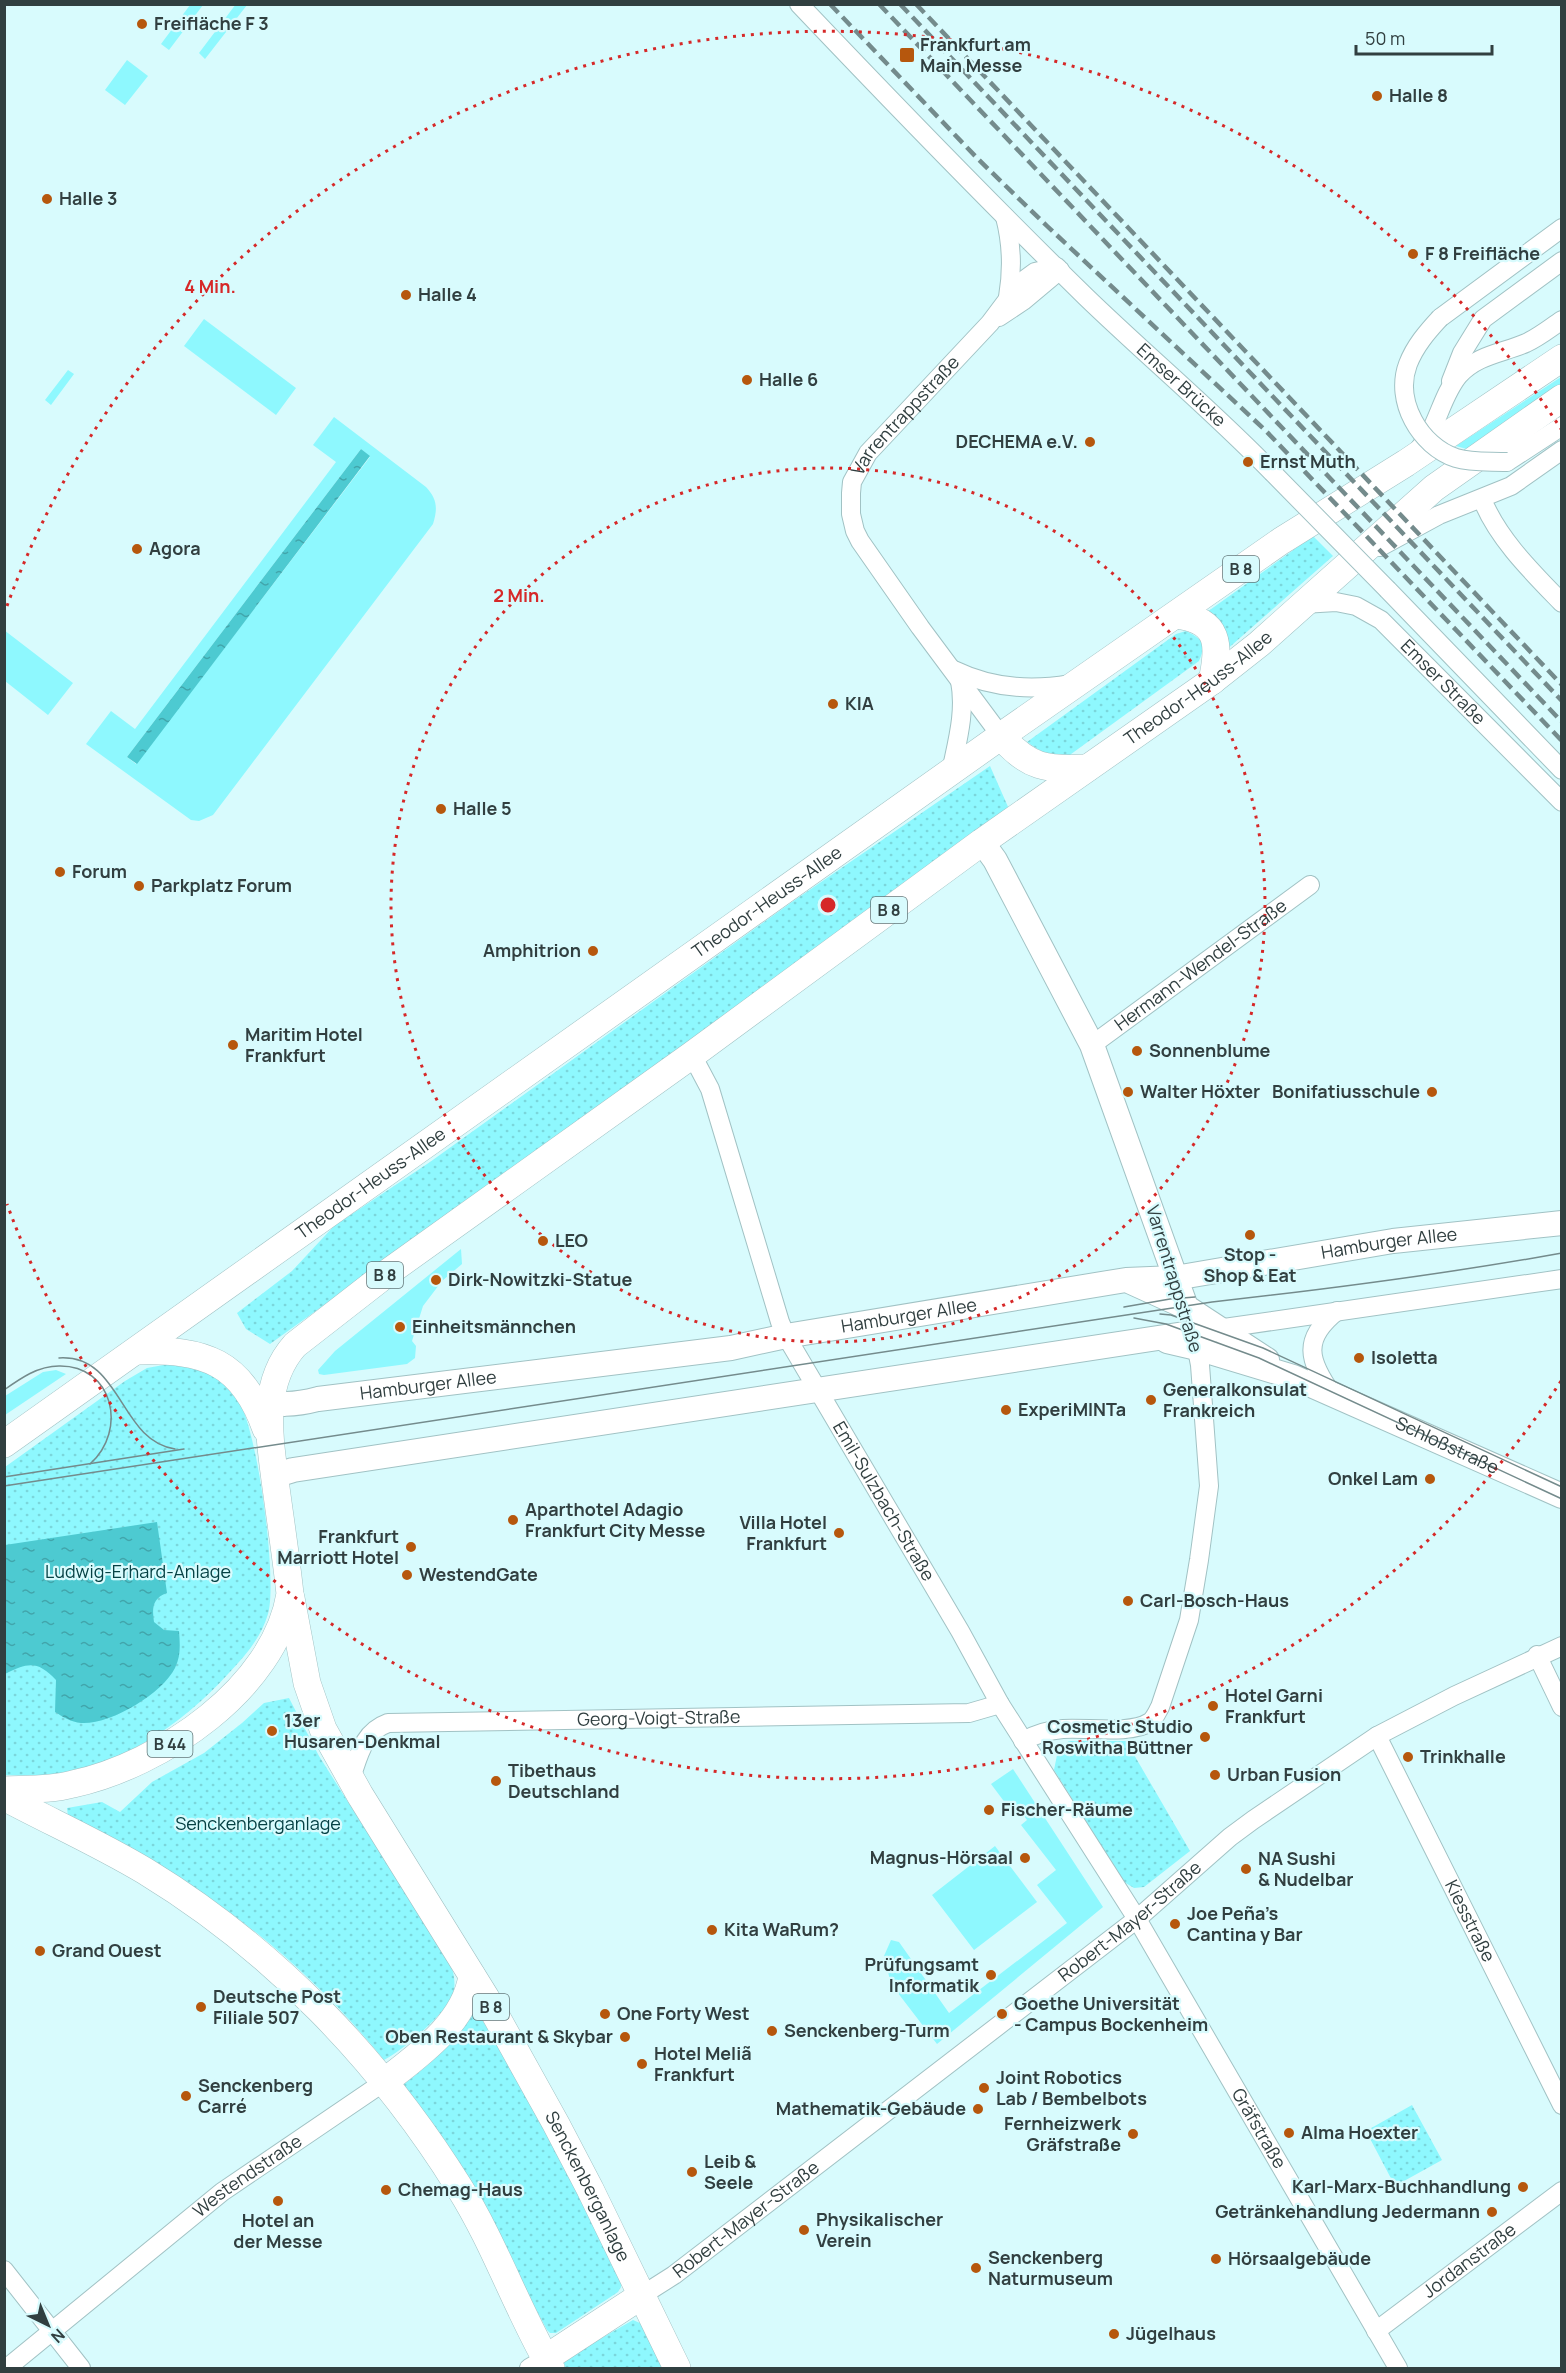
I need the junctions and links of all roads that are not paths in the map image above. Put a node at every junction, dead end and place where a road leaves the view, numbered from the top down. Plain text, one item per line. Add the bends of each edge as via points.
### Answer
1 (799, 4) edge
2 (1005, 217) junction
3 (1562, 228) edge
4 (1562, 261) edge
5 (1058, 268) junction
6 (1008, 297) junction
7 (1562, 320) edge
8 (990, 323) junction
9 (1562, 358) edge
10 (1449, 389) junction
11 (1562, 398) edge
12 (1562, 426) edge
13 (1562, 450) edge
14 (1406, 463) junction
15 (1482, 499) junction
16 (1342, 568) junction
17 (1562, 603) edge
18 (1303, 604) junction
19 (1176, 615) junction
20 (956, 674) junction
21 (1212, 681) junction
22 (1079, 682) junction
23 (1001, 736) junction
24 (1087, 768) junction
25 (1561, 770) edge
26 (951, 772) junction
27 (1562, 802) edge
28 (982, 842) junction
29 (1310, 885) dead end
30 (1092, 1045) junction
31 (692, 1054) junction
32 (1562, 1222) edge
33 (1175, 1278) junction
34 (1562, 1279) edge
35 (1126, 1280) junction
36 (1186, 1307) junction
37 (1338, 1311) junction
38 (1216, 1329) junction
39 (786, 1335) junction
40 (1195, 1340) junction
41 (136, 1351) junction
42 (1293, 1377) junction
43 (817, 1389) junction
44 (1332, 1394) junction
45 (266, 1395) junction
46 (6, 1442) edge
47 (275, 1479) junction
48 (1562, 1496) edge
49 (290, 1594) junction
50 (1562, 1646) edge
51 (1537, 1655) junction
52 (1000, 1704) junction
53 (1562, 1707) edge
54 (1377, 1736) junction
55 (1023, 1741) junction
56 (351, 1778) junction
57 (4, 1790) edge
58 (4, 1797) edge
59 (1137, 1919) junction
60 (472, 1976) junction
61 (384, 2082) junction
62 (1562, 2105) edge
63 (1562, 2191) edge
64 (4, 2270) edge
65 (641, 2296) junction
66 (53, 2330) junction
67 (1376, 2331) junction
68 (542, 2365) edge
69 (7, 2368) edge
70 (81, 2368) edge
71 (677, 2368) edge
72 (1398, 2368) edge

1 - 2 street, Emser Brücke
2 - 5 street, Emser Brücke
2 - 6 street, Varrentrappstraße via 1012,260
3 - 12 street, bridge via 1440,318 1414,351 1405,378 1410,414 1419,429 1430,443 1457,458 1508,462
4 - 10 street, Theodor-Heuss-Allee via 1496,308 1476,329 1456,365
5 - 6 street, Varrentrappstraße via 1047,268 1025,278
5 - 8 street, Varrentrappstraße via 1023,301
5 - 25 street, Emser Brücke, bridge via 1250,449
6 - 8 street, Varrentrappstraße
7 - 10 street, Theodor-Heuss-Allee via 1526,343 1482,358
8 - 20 street, Varrentrappstraße via 868,453 852,482 855,531
9 - 14 main road, Theodor-Heuss-Allee / B 8
10 - 14 street, Theodor-Heuss-Allee via 1434,425
11 - 16 main road, Theodor-Heuss-Allee / B 8 via 1434,488
13 - 15 street, Theodor-Heuss-Allee via 1511,486
14 - 19 main road, Theodor-Heuss-Allee / B 8 via 1281,541
15 - 16 street, Theodor-Heuss-Allee via 1439,515
15 - 17 street via 1505,540
16 - 18 main road, Theodor-Heuss-Allee / B 8
18 - 21 main road, Theodor-Heuss-Allee / B 8
18 - 27 street, Emser Straße via 1336,602 1356,606 1381,620
19 - 21 main road via 1199,620 1215,636 1217,657
19 - 22 main road, Theodor-Heuss-Allee / B 8
20 - 22 street via 1017,687 1045,688
20 - 23 street, Varrentrappstraße
20 - 26 street via 963,695
21 - 24 main road, Theodor-Heuss-Allee / B 8
22 - 23 main road, Theodor-Heuss-Allee / B 8
23 - 24 main road via 1020,756 1040,766 1062,770
23 - 26 main road, Theodor-Heuss-Allee / B 8
24 - 28 main road, Theodor-Heuss-Allee / B 8
26 - 41 main road, Theodor-Heuss-Allee / B 8
28 - 30 street, Varrentrappstraße
28 - 31 main road, Theodor-Heuss-Allee / B 8
29 - 30 street, Hermann-Wendel-Straße
30 - 33 street, Varrentrappstraße
31 - 39 street, Emil-Sulzbach-Straße via 710,1089
31 - 45 main road, Theodor-Heuss-Allee / B 8 via 332,1315 291,1349
32 - 33 street, Hamburger Allee via 1393,1241
33 - 35 street, Hamburger Allee
33 - 36 street, Varrentrappstraße
34 - 37 street
35 - 36 street, Schloßstraße
35 - 39 street, Hamburger Allee
36 - 38 street, Schloßstraße
36 - 40 street, Varrentrappstraße
37 - 38 street
37 - 44 street via 1320,1325 1313,1345 1317,1372
38 - 40 street
38 - 42 street, Schloßstraße
39 - 43 street, Emil-Sulzbach-Straße
39 - 45 street, Hamburger Allee via 731,1348 296,1404
40 - 42 street, Schloßstraße
40 - 43 street, Schloßstraße via 1141,1339
40 - 55 street, Varrentrappstraße via 1209,1486 1189,1620 1160,1707 1153,1719 1139,1726 1062,1729
41 - 45 main road via 173,1351 206,1357
41 - 46 main road, B 8
42 - 44 street, Schloßstraße
43 - 47 street via 293,1470
43 - 52 street, Emil-Sulzbach-Straße
44 - 48 street, Schloßstraße
45 - 47 main road, B 8
47 - 49 main road, B 8
49 - 56 main road, Senckenberganlage / B 8 via 313,1702 323,1729
49 - 57 main road, B 44 via 273,1644 261,1662 227,1700 185,1735 152,1755 102,1776 56,1788
50 - 51 street, Robert-Mayer-Straße
51 - 53 street
51 - 54 street, Robert-Mayer-Straße
52 - 55 street, Emil-Sulzbach-Straße
52 - 56 street, Georg-Voigt-Straße via 969,1713 388,1723 367,1737
54 - 59 street, Robert-Mayer-Straße via 1230,1837
54 - 62 street, Kiesstraße
55 - 59 street, Emil-Sulzbach-Straße
56 - 60 main road, Senckenberganlage / B 8
58 - 61 main road via 144,1870 232,1931 314,2003
59 - 65 street, Robert-Mayer-Straße via 674,2275
59 - 67 street, Gräfstraße
60 - 61 main road, Westendstraße via 463,2005 445,2028
60 - 65 main road, Senckenberganlage / B 8 via 556,2124
61 - 66 street, Westendstraße via 222,2192
61 - 68 main road via 460,2189
63 - 67 street, Jordanstraße
64 - 66 street
65 - 68 main road, Robert-Mayer-Straße
65 - 71 main road, Senckenberganlage / B 8
66 - 69 street, Westendstraße
66 - 70 street
67 - 72 street, Gräfstraße

